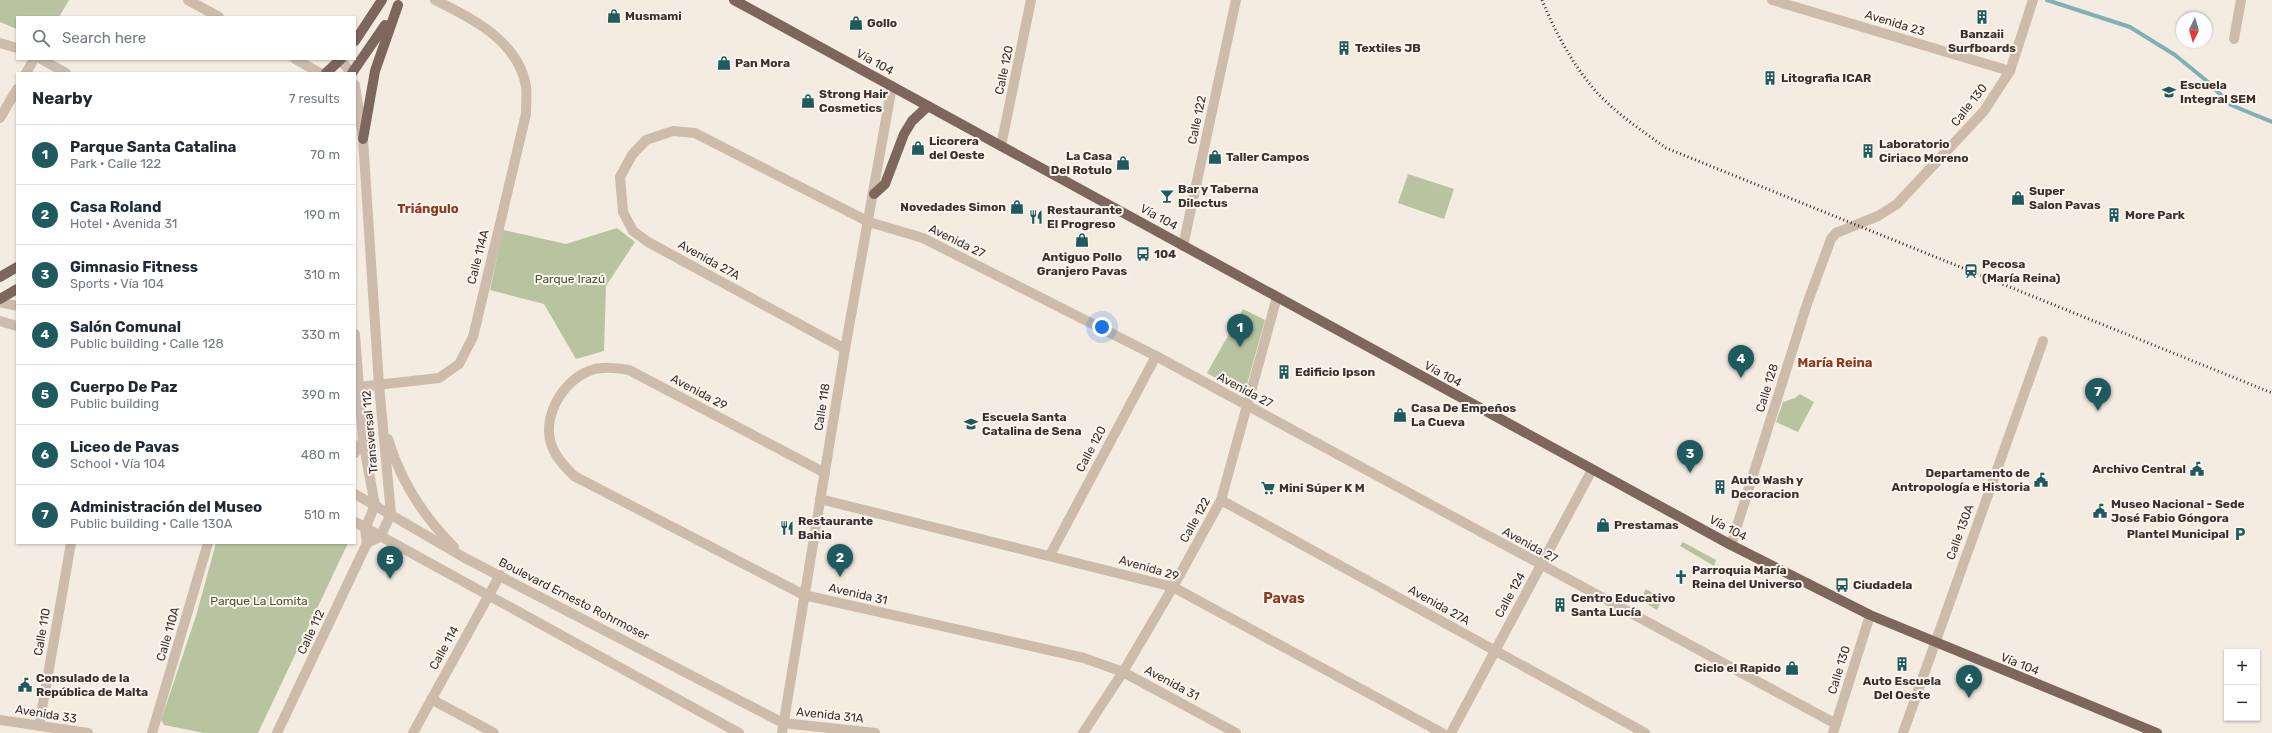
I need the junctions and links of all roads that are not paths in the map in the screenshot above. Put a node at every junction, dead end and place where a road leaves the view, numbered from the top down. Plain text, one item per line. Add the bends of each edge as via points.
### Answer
1 (188, 0) edge
2 (382, 0) edge
3 (435, 0) edge
4 (734, 0) edge
5 (1236, 0) edge
6 (1772, 0) edge
7 (2241, 0) edge
8 (1030, 1) edge
9 (399, 2) edge
10 (2032, 2) edge
11 (217, 16) edge
12 (356, 39) edge
13 (2234, 39) dead end
14 (0, 42) edge
15 (16, 48) edge
16 (33, 60) edge
17 (43, 60) edge
18 (297, 60) edge
19 (340, 60) edge
20 (2010, 71) junction
21 (27, 72) edge
22 (64, 72) edge
23 (318, 72) edge
24 (327, 72) edge
25 (351, 72) edge
26 (353, 72) edge
27 (892, 86) junction
28 (16, 91) edge
29 (356, 92) edge
30 (928, 106) junction
31 (0, 118) edge
32 (363, 139) junction
33 (1001, 146) junction
34 (632, 155) joint
35 (874, 194) junction
36 (869, 222) junction
37 (1831, 239) joint
38 (1183, 246) junction
39 (14, 268) edge
40 (0, 272) edge
41 (0, 277) edge
42 (16, 290) edge
43 (1276, 296) junction
44 (0, 299) edge
45 (0, 302) edge
46 (16, 306) edge
47 (0, 321) edge
48 (16, 326) edge
49 (2043, 341) dead end
50 (356, 347) edge
51 (845, 349) junction
52 (1156, 356) junction
53 (379, 385) junction
54 (359, 387) junction
55 (561, 393) joint
56 (1247, 406) junction
57 (382, 417) junction
58 (363, 441) junction
59 (356, 452) edge
60 (1592, 470) junction
61 (825, 473) junction
62 (356, 495) edge
63 (820, 499) junction
64 (1221, 500) junction
65 (375, 505) junction
66 (391, 514) junction
67 (356, 523) edge
68 (365, 529) junction
69 (380, 537) junction
70 (367, 543) junction
71 (70, 544) edge
72 (208, 544) edge
73 (1731, 545) junction
74 (1050, 555) junction
75 (465, 558) junction
76 (1541, 566) junction
77 (500, 575) junction
78 (1173, 587) junction
79 (488, 595) junction
80 (804, 596) junction
81 (1870, 615) junction
82 (1933, 642) junction
83 (1494, 650) junction
84 (1123, 672) junction
85 (431, 699) junction
86 (0, 720) edge
87 (39, 726) junction
88 (782, 728) edge
89 (1834, 728) edge
90 (88, 733) edge
91 (152, 733) edge
92 (277, 733) edge
93 (413, 733) edge
94 (494, 733) edge
95 (739, 733) edge
96 (875, 733) edge
97 (1083, 733) edge
98 (1236, 733) edge
99 (1442, 733) edge
100 (1451, 733) edge
101 (1645, 733) edge
102 (1903, 733) edge
103 (2157, 733) edge

1 - 11 street
2 - 12 main road
3 - 53 street, Calle 114A via 492,33 512,53 526,86 526,114 472,337 459,364 439,378
4 - 27 main road, Vía 104
5 - 38 street, Calle 122
6 - 20 street, Avenida 23
7 - 13 street
8 - 33 street, Calle 120
9 - 26 main road
9 - 32 main road via 375,71
10 - 20 street, Calle 130
14 - 15 street
16 - 21 street
17 - 22 street
18 - 23 street
19 - 24 main road
19 - 25 street
20 - 37 street, Calle 130 via 1984,111 1898,204 1878,216 1836,233
27 - 30 main road, Vía 104
27 - 35 street, Calle 118
28 - 31 street
29 - 32 street, Transversal 112
30 - 33 main road, Vía 104
30 - 35 main road via 912,121 904,134 885,184
32 - 53 street, Transversal 112
33 - 38 main road, Vía 104
34 - 36 street, Avenida 27 via 646,140 673,131 695,133
34 - 51 street, Avenida 27A via 620,177 620,196 623,212 633,231 648,242
35 - 36 street, Calle 118
36 - 51 street, Calle 118
36 - 52 street, Avenida 27 via 923,238
37 - 73 street, Calle 128 via 1807,304
38 - 43 main road, Vía 104
39 - 40 main road
39 - 41 main road
42 - 44 main road
43 - 56 street, Calle 122
43 - 60 main road, Vía 104
45 - 46 street
47 - 48 street
49 - 82 street, Calle 130A
50 - 54 street, Transversal 112
51 - 61 street, Calle 118
52 - 56 street, Avenida 27
52 - 74 street, Calle 120
53 - 54 street, Calle 114A
53 - 57 street, Transversal 112
54 - 58 street, Transversal 112
55 - 61 street, Avenida 29 via 590,370 609,367 629,370
55 - 80 street, Avenida 31 via 554,408 550,429 553,448 574,476
56 - 64 street, Calle 122
56 - 76 street, Avenida 27
57 - 66 street, Transversal 112
57 - 75 street via 391,449 404,480 442,534
58 - 59 street
58 - 65 street, Transversal 112
60 - 73 main road, Vía 104
60 - 76 street, Calle 124
61 - 63 street, Calle 118
62 - 65 street, Boulevard Ernesto Rohrmoser
63 - 74 street, Avenida 29
63 - 80 street, Calle 118
64 - 78 street, Calle 122
64 - 83 street, Avenida 27A
65 - 66 street, Boulevard Ernesto Rohrmoser
65 - 68 street
66 - 69 street
66 - 75 street, Boulevard Ernesto Rohrmoser
67 - 68 street
68 - 69 street
68 - 70 street
69 - 70 street
69 - 79 street
70 - 92 street, Calle 112
71 - 87 street, Calle 110
72 - 91 street, Calle 110A
73 - 81 main road, Vía 104
74 - 78 street, Avenida 29
75 - 77 street, Boulevard Ernesto Rohrmoser
76 - 83 street, Calle 124
76 - 89 street, Avenida 27
77 - 79 street, Calle 114
77 - 88 street, Boulevard Ernesto Rohrmoser
78 - 84 street, Calle 122
78 - 99 street, Avenida 29
79 - 85 street, Calle 114
79 - 95 street
80 - 84 street, Avenida 31 via 1084,658
80 - 88 street, Calle 118
81 - 82 main road, Vía 104
81 - 89 street, Calle 130
82 - 102 street, Calle 130A
82 - 103 main road, Vía 104
83 - 100 street, Calle 124
83 - 101 street, Avenida 27A
84 - 97 street, Calle 122
84 - 98 street, Avenida 31
85 - 93 street, Calle 114
85 - 94 street
86 - 87 street, Avenida 33
87 - 90 street, Avenida 33
88 - 96 street, Avenida 31A

